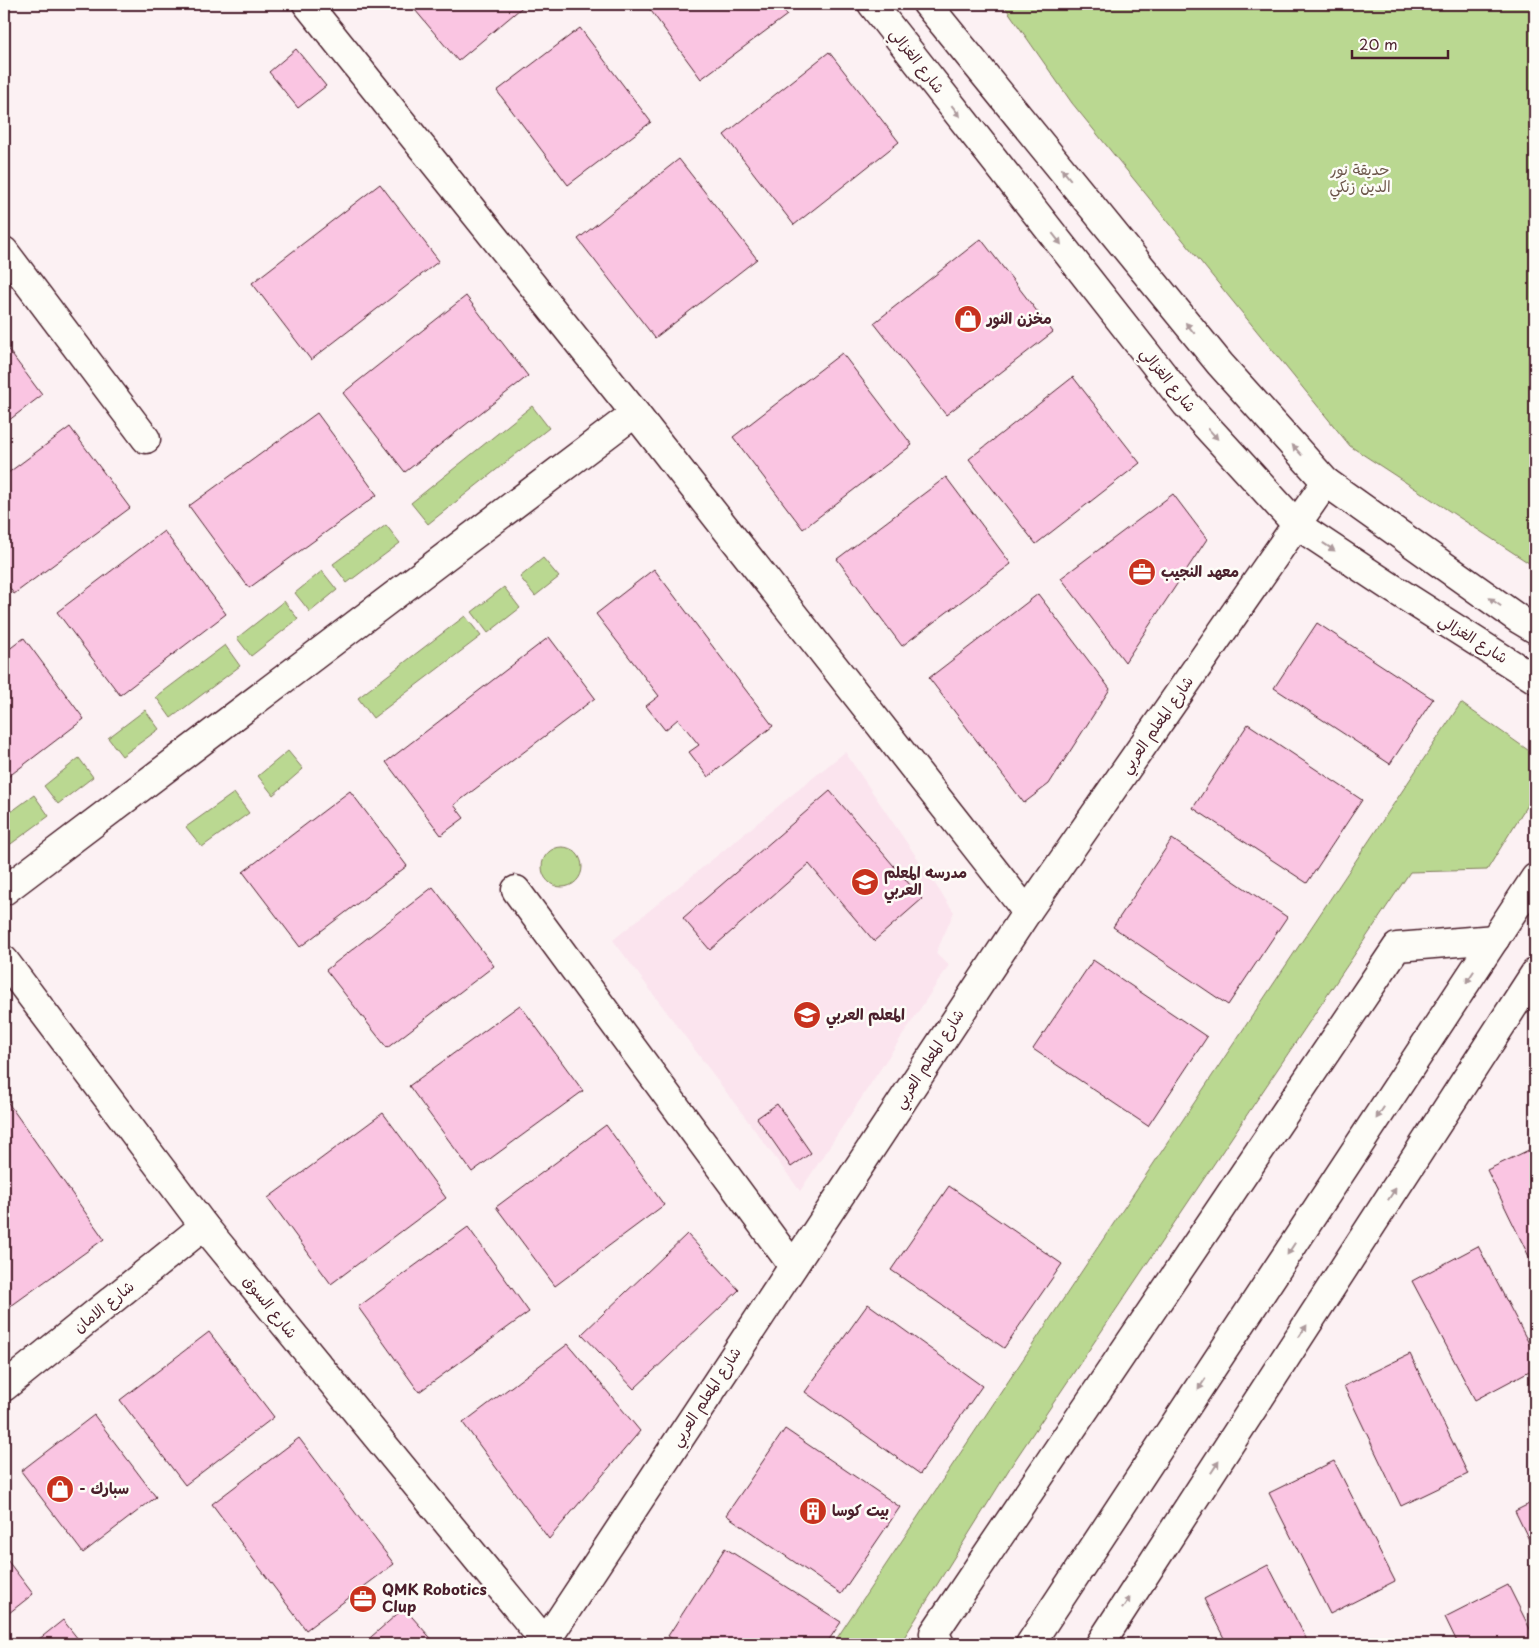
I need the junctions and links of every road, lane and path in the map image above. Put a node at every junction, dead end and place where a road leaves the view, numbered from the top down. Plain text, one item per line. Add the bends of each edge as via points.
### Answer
1 (307, 4) edge
2 (872, 4) edge
3 (927, 4) edge
4 (4, 251) edge
5 (636, 413) junction
6 (146, 439) dead end
7 (1326, 482) junction
8 (1296, 525) junction
9 (1535, 629) edge
10 (1535, 679) edge
11 (1535, 878) edge
12 (516, 890) dead end
13 (4, 891) edge
14 (1027, 912) junction
15 (1495, 939) junction
16 (4, 960) edge
17 (1535, 973) edge
18 (204, 1226) junction
19 (793, 1266) junction
20 (4, 1387) edge
21 (545, 1644) edge
22 (940, 1644) edge
23 (1030, 1644) edge
24 (1100, 1644) edge

1 - 5 street
2 -> 8 street, شارع الغزالي via 1186,404
7 -> 3 street via 1220,364
4 - 6 street
5 - 13 street
5 - 14 street
7 - 8 street, شارع المعلم العربي
9 -> 7 street
8 -> 10 street, شارع الغزالي
8 - 14 street, شارع المعلم العربي
11 - 15 street
12 - 19 street
14 - 19 street, شارع المعلم العربي
15 - 22 street via 1397,947 934,1634
15 -> 23 street
16 - 18 street, شارع السوق
24 -> 17 street
18 - 20 street, شارع الامان
18 - 21 street, شارع السوق
19 - 21 street, شارع المعلم العربي

